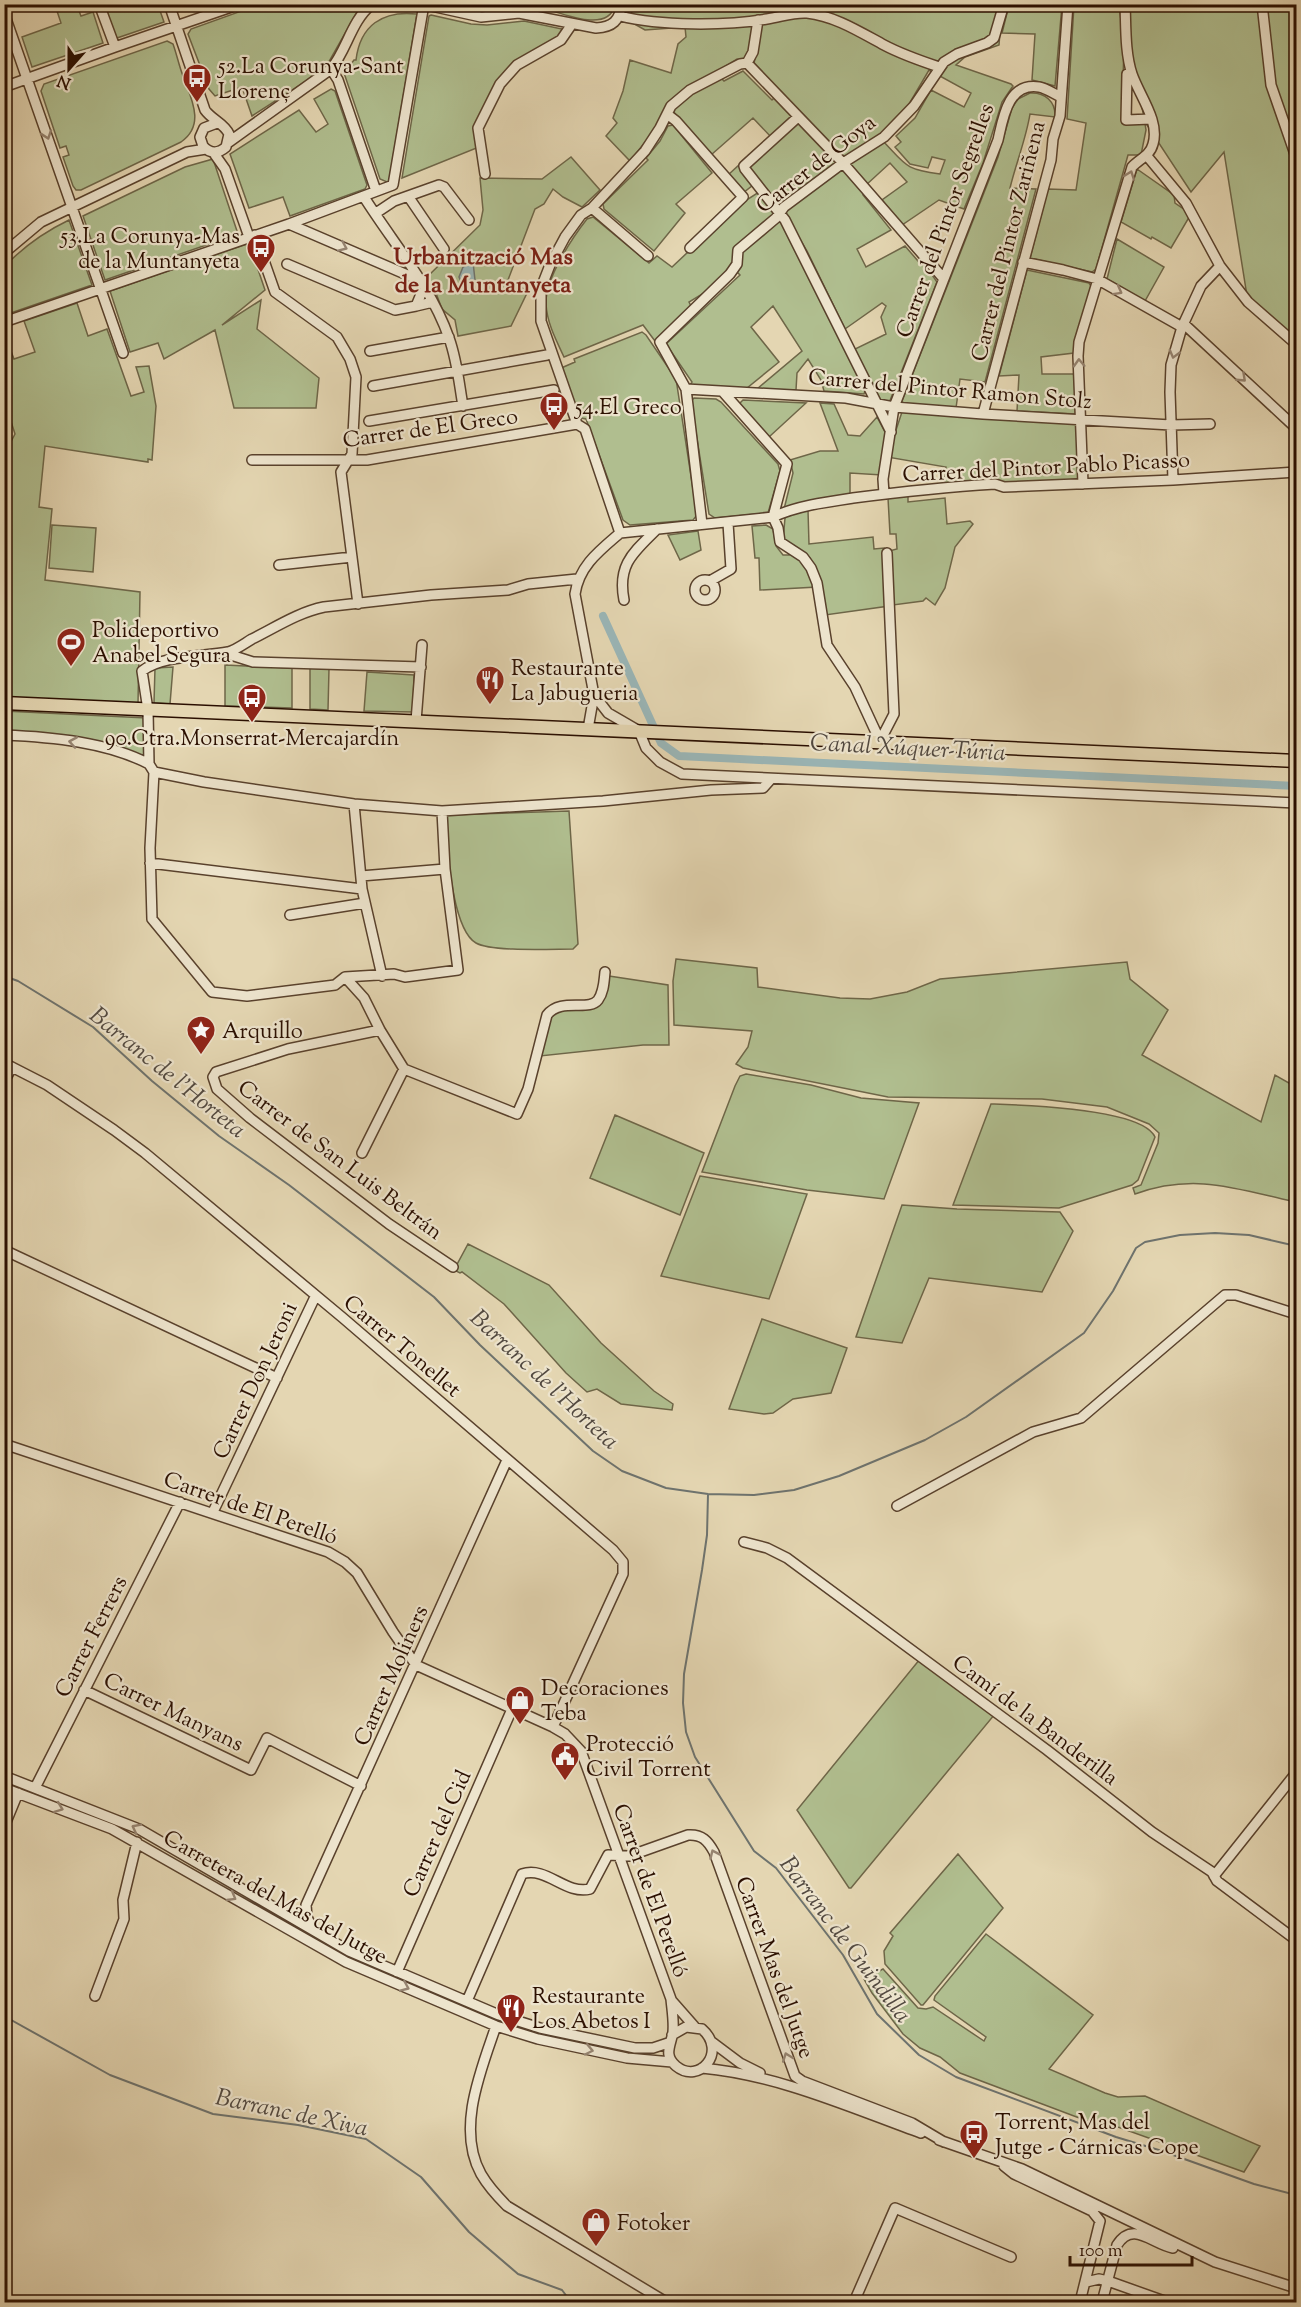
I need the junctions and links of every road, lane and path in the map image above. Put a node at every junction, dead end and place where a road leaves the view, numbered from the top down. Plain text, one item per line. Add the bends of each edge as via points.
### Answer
1 (99, 4) edge
2 (169, 4) edge
3 (240, 4) edge
4 (372, 4) edge
5 (622, 4) edge
6 (1004, 4) edge
7 (1068, 4) edge
8 (1125, 4) edge
9 (1262, 4) edge
10 (424, 5) edge
11 (445, 7) edge
12 (217, 8) edge
13 (4, 13) edge
14 (620, 16) junction
15 (758, 20) junction
16 (572, 24) junction
17 (176, 26) junction
18 (115, 47) junction
19 (747, 63) junction
20 (939, 67) junction
21 (331, 69) junction
22 (1131, 72) junction
23 (27, 79) junction
24 (4, 87) edge
25 (1061, 97) junction
26 (205, 110) junction
27 (667, 114) junction
28 (798, 117) junction
29 (1150, 119) junction
30 (221, 125) junction
31 (247, 129) junction
32 (202, 133) junction
33 (227, 145) junction
34 (210, 151) junction
35 (186, 152) junction
36 (1147, 156) junction
37 (1296, 157) edge
38 (843, 163) junction
39 (225, 169) junction
40 (486, 174) dead end
41 (758, 186) junction
42 (376, 191) junction
43 (408, 196) junction
44 (364, 197) junction
45 (743, 197) junction
46 (72, 206) junction
47 (592, 208) junction
48 (376, 213) junction
49 (779, 213) junction
50 (469, 220) dead end
51 (289, 224) junction
52 (252, 236) junction
53 (690, 248) dead end
54 (444, 249) dead end
55 (4, 253) edge
56 (648, 256) dead end
57 (1023, 262) junction
58 (287, 264) dead end
59 (1220, 266) junction
60 (419, 279) junction
61 (944, 279) junction
62 (1097, 279) junction
63 (100, 289) junction
64 (426, 290) junction
65 (433, 302) junction
66 (416, 306) junction
67 (4, 322) edge
68 (1183, 326) junction
69 (449, 337) junction
70 (1296, 344) edge
71 (370, 351) dead end
72 (123, 353) dead end
73 (547, 355) dead end
74 (457, 371) junction
75 (373, 386) dead end
76 (687, 389) junction
77 (554, 390) dead end
78 (723, 392) junction
79 (876, 403) junction
80 (463, 406) junction
81 (894, 408) junction
82 (983, 414) junction
83 (1081, 418) junction
84 (369, 421) dead end
85 (577, 424) junction
86 (1210, 424) dead end
87 (1171, 425) junction
88 (1296, 428) edge
89 (891, 432) junction
90 (252, 460) dead end
91 (348, 460) junction
92 (1296, 472) edge
93 (1173, 480) junction
94 (1083, 484) junction
95 (885, 494) junction
96 (773, 517) junction
97 (728, 523) junction
98 (702, 524) junction
99 (657, 529) junction
100 (620, 533) junction
101 (887, 553) dead end
102 (352, 557) junction
103 (279, 565) dead end
104 (577, 579) junction
105 (710, 581) dead end
106 (624, 600) dead end
107 (358, 604) junction
108 (422, 645) dead end
109 (230, 652) junction
110 (421, 667) junction
111 (594, 695) junction
112 (4, 704) edge
113 (148, 710) junction
114 (416, 721) junction
115 (588, 729) junction
116 (641, 731) junction
117 (4, 735) edge
118 (880, 741) junction
119 (1296, 761) edge
120 (151, 768) junction
121 (771, 779) junction
122 (1296, 803) edge
123 (354, 804) junction
124 (442, 811) junction
125 (150, 863) junction
126 (445, 869) junction
127 (361, 876) junction
128 (362, 889) junction
129 (365, 903) junction
130 (290, 915) dead end
131 (605, 972) dead end
132 (382, 976) junction
133 (345, 978) junction
134 (380, 1030) junction
135 (8, 1065) edge
136 (404, 1069) junction
137 (4, 1082) edge
138 (362, 1153) dead end
139 (4, 1250) edge
140 (453, 1267) dead end
141 (315, 1297) junction
142 (1296, 1314) edge
143 (277, 1378) junction
144 (4, 1444) edge
145 (507, 1460) junction
146 (180, 1502) junction
147 (897, 1506) dead end
148 (213, 1512) junction
149 (744, 1542) dead end
150 (416, 1665) junction
151 (84, 1690) junction
152 (512, 1709) junction
153 (553, 1727) junction
154 (1296, 1773) edge
155 (4, 1776) edge
156 (361, 1786) junction
157 (4, 1788) edge
158 (35, 1788) junction
159 (18, 1792) junction
160 (4, 1827) edge
161 (137, 1842) junction
162 (619, 1855) junction
163 (1214, 1876) junction
164 (306, 1905) junction
165 (283, 1913) junction
166 (315, 1932) junction
167 (1296, 1940) edge
168 (397, 1972) junction
169 (94, 1996) dead end
170 (671, 2000) junction
171 (466, 2001) junction
172 (496, 2026) junction
173 (694, 2026) junction
174 (670, 2039) junction
175 (712, 2042) junction
176 (672, 2062) junction
177 (702, 2068) junction
178 (776, 2081) junction
179 (944, 2142) junction
180 (997, 2160) junction
181 (1192, 2251) junction
182 (1011, 2257) dead end
183 (1108, 2281) junction
184 (1273, 2281) junction
185 (1086, 2282) junction
186 (1296, 2288) edge
187 (1296, 2295) edge
188 (666, 2302) edge
189 (854, 2302) edge
190 (1080, 2302) edge
191 (1102, 2302) edge
192 (1167, 2302) edge

1 - 18 street
2 - 17 street
3 - 12 street
4 - 21 street via 357,21
5 - 14 street
6 - 20 street, Carrer de Goya via 993,38
7 - 25 street, Carrer del Pintor Zariñena
8 - 22 street
9 - 37 street via 1271,85
10 - 11 street
10 - 42 street via 395,183
11 - 16 street via 481,17 519,13
12 - 17 street
13 - 23 street
14 - 15 street via 651,22
14 - 16 street via 606,28
15 - 19 street via 753,52
15 - 20 street via 791,13 824,16
16 - 40 street via 561,40 517,65 500,84 478,128
17 - 18 street
17 - 26 street
18 - 23 street
19 - 27 street via 690,90
19 - 28 street
20 - 38 street, Carrer de Goya via 907,114 884,137
21 - 31 street
21 - 42 street
22 - 29 street
22 - 29 street via 1127,74 1126,120
23 - 24 street
23 -> 46 street
25 - 57 street, Carrer del Pintor Zariñena via 1051,160
25 - 61 street, Carrer del Pintor Segrelles via 1032,87 1010,99
26 - 30 street
26 - 32 street
27 - 45 street
27 - 47 street via 645,152
28 - 38 street
28 - 41 street via 744,166
29 - 36 street via 1154,143
30 - 31 street
30 - 32 street
30 - 33 street via 229,134
31 - 33 street
32 - 34 street
32 - 35 street
33 - 34 street
33 - 39 street
34 - 35 street
34 - 39 street
35 - 46 street
36 - 59 street via 1186,203
62 -> 36 street via 1132,167
38 - 49 street, Carrer de Goya
38 - 61 street
39 - 52 street
41 - 45 street
41 - 49 street
42 - 44 street
43 - 48 street
43 - 50 street via 442,185
43 - 54 street
44 - 48 street
44 - 51 street
45 - 53 street
46 - 55 street via 41,222
46 - 63 street
47 - 56 street
47 - 85 street via 581,215 565,237 541,288 541,321
48 - 60 street
49 - 76 street, Carrer de Goya via 738,250 737,264 730,274 660,342
49 - 79 street
51 - 52 street
51 -> 60 street
52 - 63 street
52 - 91 street via 276,292 337,337 350,359 356,377 356,401 352,454
57 - 62 street
57 - 82 street, Carrer del Pintor Zariñena
58 - 66 street via 395,310
59 - 68 street via 1201,286
59 - 70 street via 1248,302
60 - 64 street
61 - 81 street, Carrer del Pintor Segrelles
62 -> 68 street
83 -> 62 street via 1079,342
63 - 67 street
63 - 72 street
64 - 65 street
64 - 66 street
65 - 66 street
65 - 69 street
68 -> 87 street via 1171,365
68 -> 88 street
69 - 71 street
69 - 74 street
73 - 74 street
74 - 75 street
74 - 80 street
76 - 78 street, Carrer del Pintor Ramon Stolz
76 - 98 street
77 - 80 street
78 - 79 street, Carrer del Pintor Ramon Stolz
78 - 96 street via 787,464
79 - 81 street, Carrer del Pintor Ramon Stolz
79 - 89 street
80 - 84 street
81 - 82 street, Carrer del Pintor Ramon Stolz
81 - 89 street, Carrer del Pintor Segrelles
82 - 83 street, Carrer del Pintor Ramon Stolz
83 - 87 street, Carrer del Pintor Ramon Stolz
83 - 94 street
85 - 91 street, Carrer de El Greco
85 - 100 street via 585,429
86 - 87 street, Carrer del Pintor Ramon Stolz
87 - 93 street
89 - 95 street, Carrer del Pintor Segrelles via 883,479
90 - 91 street, Carrer de El Greco
91 - 102 street via 341,472
92 - 93 street, Carrer del Pintor Pablo Picasso
93 - 94 street, Carrer del Pintor Pablo Picasso
94 - 95 street, Carrer del Pintor Pablo Picasso via 995,484
95 - 96 street, Carrer del Pintor Pablo Picasso via 787,511
96 - 97 street, Carrer del Pintor Pablo Picasso
96 - 118 street via 780,542 811,568 829,650 855,687
97 - 98 street, Carrer del Pintor Pablo Picasso
97 - 105 street via 731,568
98 - 99 street, Carrer del Pintor Pablo Picasso
99 - 100 street, Carrer del Pintor Pablo Picasso
99 - 106 street via 632,556 621,576
100 - 104 street
101 - 118 street via 894,714
102 - 103 street
102 - 107 street
104 - 107 street via 508,590
104 - 111 street via 575,594
107 - 109 street via 310,610
108 - 110 street
109 - 110 street via 253,662
109 - 113 street via 148,666 142,671
110 - 114 street
111 - 115 street
111 - 116 street via 608,713
112 - 113 main road
113 - 114 main road
113 - 120 street
114 - 115 main road
115 - 116 main road
116 - 118 main road
116 - 121 street via 646,748 675,771
120 -> 117 street via 140,759 82,744
118 - 119 main road
120 - 123 street via 204,782
120 - 125 street
121 - 122 street
121 - 124 street via 763,788
123 - 124 street
123 - 127 street
124 - 126 street
125 - 128 street
125 - 133 street via 152,919 212,992 247,996 289,992 334,985
126 - 127 street
126 - 132 street via 458,970
127 - 128 street
128 - 129 street
129 - 130 street
129 - 132 street
131 - 136 street via 597,1002 552,1008 547,1015 528,1089 517,1114
132 - 133 street
133 - 134 street via 364,998
134 - 136 street
134 - 140 street, Carrer de San Luis Beltrán via 288,1049 216,1072 213,1077 217,1089 250,1118 388,1224
135 - 137 street
135 - 141 street, Carrer Tonellet via 47,1084 114,1130
136 - 138 street
139 - 143 street
141 - 143 street, Carrer Don Jeroni
141 - 145 street, Carrer Tonellet
142 - 147 street via 1225,1295 1081,1418 1033,1432
143 - 148 street, Carrer Don Jeroni
144 - 146 street, Carrer de El Perelló
145 - 150 street, Carrer Moliners
145 - 153 street, Carrer Tonellet via 623,1562 622,1574
146 - 148 street, Carrer de El Perelló
146 - 151 street, Carrer Ferrers
148 - 150 street, Carrer de El Perelló via 328,1552 345,1562 357,1573
149 - 163 street, Camí de la Banderilla via 787,1558
150 - 152 street, Carrer de El Perelló
150 - 156 street, Carrer Moliners
151 - 156 street, Carrer Manyans via 250,1770 267,1738
151 - 158 street, Carrer Ferrers
152 - 153 street, Carrer de El Perelló
152 - 168 street, Carrer del Cid
153 - 162 street, Carrer de El Perelló via 581,1751
154 - 163 street
155 - 158 street, Carretera del Mas del Jutge
156 - 164 street, Carrer Moliners
157 - 159 street, Carretera del Mas del Jutge
165 -> 158 street, Carretera del Mas del Jutge via 139,1829
159 - 160 street
159 -> 161 street, Carretera del Mas del Jutge
161 - 169 street via 123,1900 124,1919
161 -> 172 street, Carretera del Mas del Jutge via 346,1962
162 - 170 street, Carrer de El Perelló
162 - 171 street via 608,1855 590,1889 580,1891 533,1871 522,1874
179 -> 162 street, Carrer Mas del Jutge via 912,2123 795,2076 708,1842 687,1835 629,1856
163 - 167 street, Camí de la Banderilla
164 - 165 street
164 - 166 street via 308,1924
165 - 166 street, Carretera del Mas del Jutge
166 - 168 street, Carretera del Mas del Jutge
168 - 171 street, Carretera del Mas del Jutge
170 - 173 street
170 - 174 street
171 - 174 street, Carretera del Mas del Jutge via 540,2028 635,2048 653,2048
172 -> 176 street, Carretera del Mas del Jutge via 604,2053
172 - 188 street via 470,2127 479,2172 507,2206
173 - 174 street
173 - 175 street via 702,2029
174 - 176 street
175 - 177 street via 711,2057
175 - 178 street via 740,2063
176 - 177 street via 686,2071
177 - 178 street via 737,2071
178 - 179 street
179 - 180 street
180 - 181 street
180 - 185 street via 1014,2174 1097,2216 1100,2226
181 - 183 street via 1128,2234 1117,2245
181 - 184 street
182 - 189 street via 895,2208
183 - 185 street
183 - 191 street
183 - 192 street
184 - 186 street
184 - 187 street
185 - 190 street

